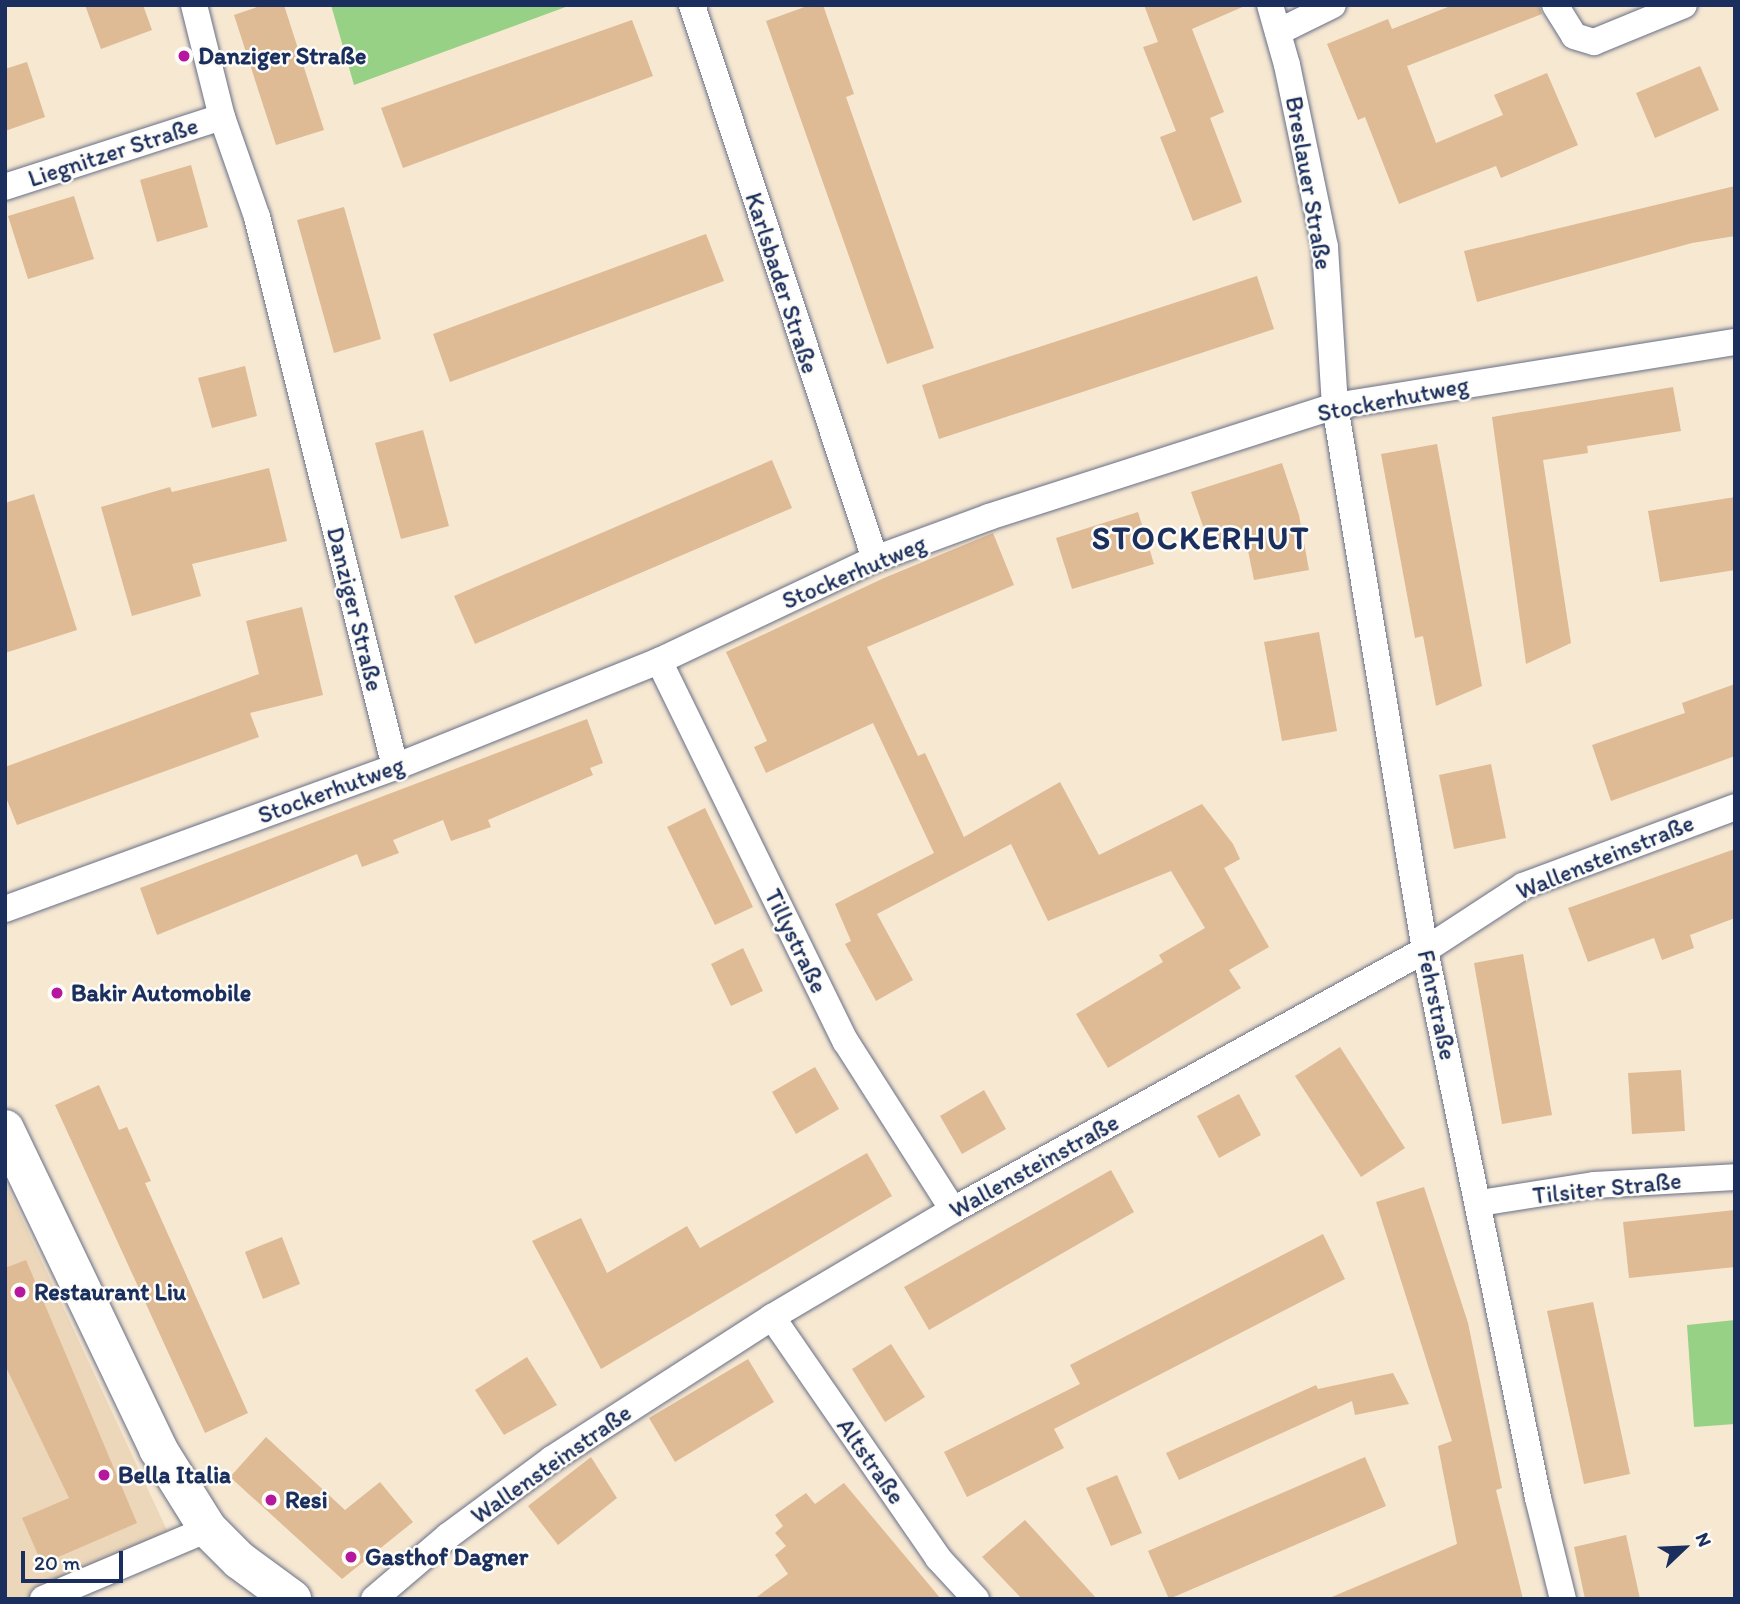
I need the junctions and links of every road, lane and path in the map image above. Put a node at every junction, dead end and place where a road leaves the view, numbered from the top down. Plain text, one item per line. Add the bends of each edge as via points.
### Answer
1 (194, 5) edge
2 (692, 5) edge
3 (1270, 5) edge
4 (1333, 5) edge
5 (1555, 5) edge
6 (1684, 5) edge
7 (1278, 32) junction
8 (222, 117) junction
9 (5, 187) edge
10 (1735, 342) edge
11 (1335, 406) junction
12 (875, 559) junction
13 (659, 661) junction
14 (395, 767) junction
15 (1735, 807) edge
16 (5, 909) edge
17 (1425, 950) junction
18 (5, 1129) edge
19 (1735, 1177) edge
20 (1480, 1203) junction
21 (953, 1210) junction
22 (772, 1317) junction
23 (208, 1529) junction
24 (43, 1599) edge
25 (292, 1599) edge
26 (374, 1599) edge
27 (976, 1599) edge
28 (1563, 1599) edge

1 - 8 street, Danziger Straße
2 - 12 street, Karlsbader Straße
3 - 7 street, Breslauer Straße
4 - 7 street
5 - 6 street via 1574,36 1594,42
7 - 11 street, Breslauer Straße via 1325,247
8 - 9 street, Liegnitzer Straße
8 - 14 street, Danziger Straße via 257,217
10 - 11 street, Stockerhutweg
11 - 12 street, Stockerhutweg via 989,517
11 - 17 street, Fehrstraße
12 - 13 street, Stockerhutweg
13 - 14 street, Stockerhutweg
13 - 21 street, Tillystraße via 845,1042
14 - 16 street, Stockerhutweg
15 - 17 street, Wallensteinstraße via 1523,886
17 - 20 street, Fehrstraße
17 - 21 street, Wallensteinstraße
18 - 23 main road via 158,1449
19 - 20 street, Tilsiter Straße via 1594,1185
20 - 28 street, Fehrstraße via 1538,1498
21 - 22 street, Wallensteinstraße
22 - 26 street, Wallensteinstraße via 552,1459 448,1536
22 - 27 street, Altstraße via 938,1558
23 - 24 street
23 - 25 main road via 239,1560

